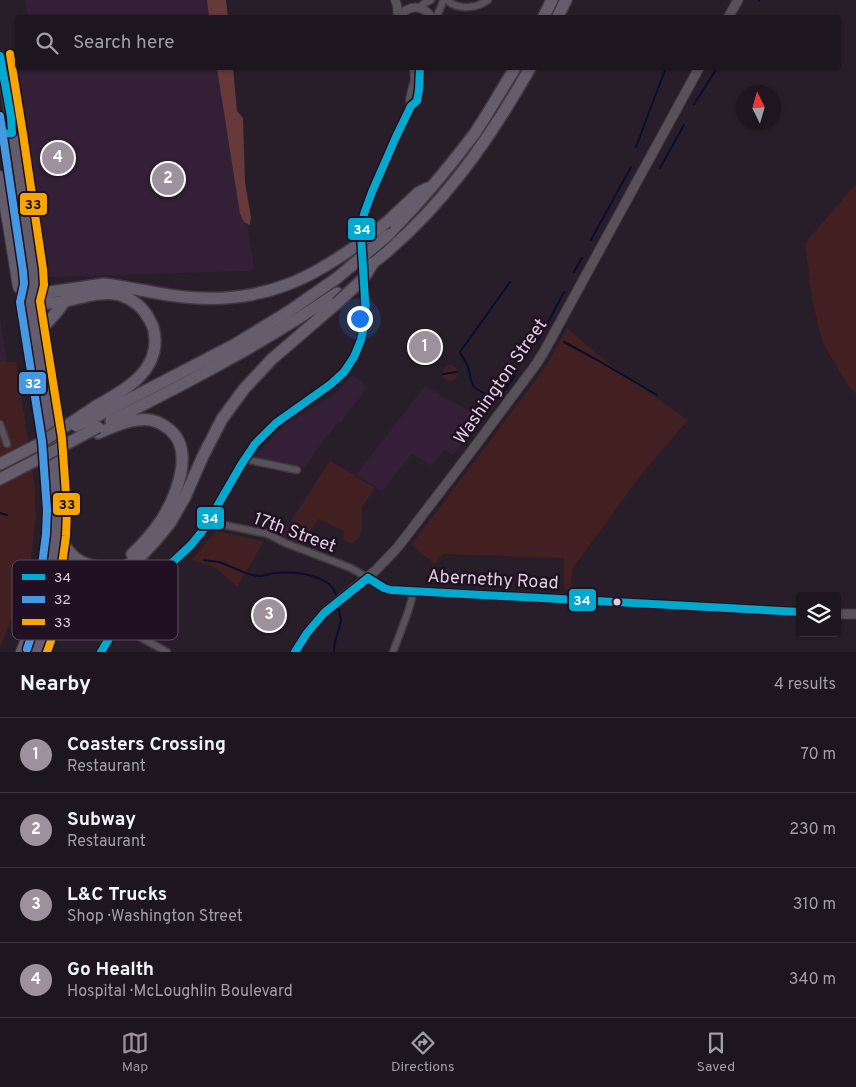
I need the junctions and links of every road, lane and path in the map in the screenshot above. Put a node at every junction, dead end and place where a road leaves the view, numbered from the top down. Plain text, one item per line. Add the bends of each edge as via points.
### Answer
1 (395, 0) edge
2 (410, 0) edge
3 (431, 0) edge
4 (445, 0) edge
5 (488, 0) edge
6 (552, 0) edge
7 (566, 0) edge
8 (738, 0) edge
9 (418, 7) junction
10 (398, 15) edge
11 (402, 15) edge
12 (431, 15) edge
13 (436, 15) edge
14 (544, 15) edge
15 (558, 15) edge
16 (730, 15) edge
17 (0, 56) edge
18 (414, 70) edge
19 (420, 70) edge
20 (514, 70) edge
21 (529, 70) edge
22 (697, 70) edge
23 (412, 106) junction
24 (12, 132) junction
25 (0, 134) edge
26 (0, 176) edge
27 (434, 185) junction
28 (337, 298) junction
29 (66, 300) junction
30 (30, 301) junction
31 (36, 335) junction
32 (97, 421) junction
33 (0, 424) edge
34 (7, 444) dead end
35 (244, 459) junction
36 (0, 464) edge
37 (297, 470) dead end
38 (0, 479) edge
39 (209, 522) junction
40 (56, 535) junction
41 (53, 560) edge
42 (80, 560) edge
43 (121, 560) edge
44 (135, 560) edge
45 (175, 560) edge
46 (368, 578) junction
47 (414, 591) junction
48 (796, 612) edge
49 (841, 614) edge
50 (856, 614) edge
51 (25, 640) edge
52 (41, 640) edge
53 (109, 640) edge
54 (145, 640) edge
55 (21, 652) edge
56 (36, 652) edge
57 (101, 652) edge
58 (167, 652) edge
59 (295, 652) edge
60 (393, 652) edge

1 - 10 street
2 - 9 street
3 - 9 street
4 - 5 street via 458,6 474,7
4 - 13 street
6 - 14 highway
7 - 15 highway
8 - 16 main road
9 - 11 street
9 - 12 street
17 - 24 main road
18 - 23 street
19 - 23 street via 420,90
20 - 27 highway via 475,132
21 - 28 highway via 510,102 446,191 399,241
22 - 46 main road, Washington Street via 545,350 422,516
23 - 35 street via 364,214 361,235 366,316 359,346 336,380 276,423
24 - 25 street
24 - 30 main road via 33,270
26 - 30 main road via 18,287
27 - 30 highway, bridge via 418,193 356,246 288,285 259,293 214,298 170,296 104,284 50,292
27 - 32 highway, bridge via 388,235 337,278 234,345
28 - 32 highway via 179,387
28 - 44 highway via 244,388 222,419 170,523
29 - 30 highway via 51,303
29 - 31 highway
29 - 32 highway via 119,295 138,304 154,333 155,347 144,372
30 - 31 highway
31 - 40 highway via 53,452 58,510
32 - 36 highway, bridge
32 - 38 highway, bridge via 44,456
32 - 43 highway via 122,423 148,419 165,425 179,440 183,458 176,489 161,520 139,548
33 - 34 street
35 - 37 street
35 - 39 street
39 - 45 street
39 - 46 street, 17th Street via 268,534
40 - 41 highway
40 - 42 highway
46 - 47 main road, Abernethy Road via 387,589
46 - 59 main road, Washington Street via 324,613
47 - 48 main road, Abernethy Road
47 - 60 street
49 - 50 main road
51 - 55 highway
52 - 56 highway
53 - 57 street
54 - 58 street

